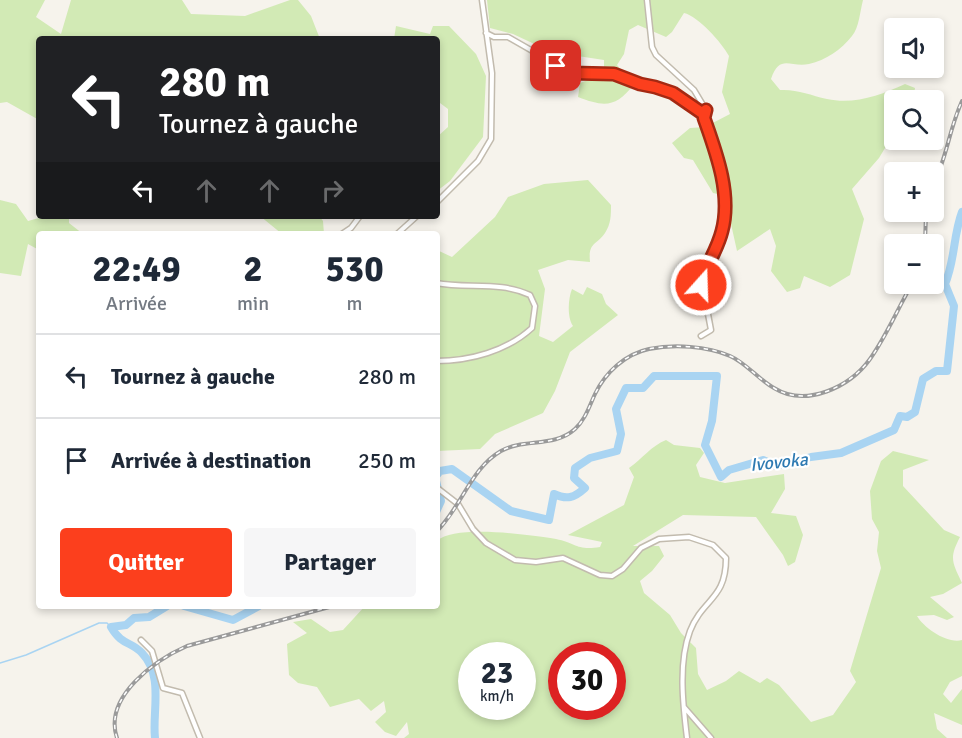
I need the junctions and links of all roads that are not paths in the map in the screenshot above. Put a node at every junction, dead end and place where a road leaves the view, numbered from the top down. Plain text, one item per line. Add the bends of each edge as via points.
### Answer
1 (482, 0) edge
2 (647, 0) edge
3 (486, 33) junction
4 (706, 110) junction
5 (440, 199) edge
6 (358, 219) edge
7 (414, 219) edge
8 (346, 231) edge
9 (400, 231) edge
10 (440, 284) edge
11 (702, 336) dead end
12 (440, 361) edge
13 (440, 490) edge
14 (141, 640) dead end
15 (683, 706) junction
16 (200, 738) edge
17 (687, 738) edge
18 (711, 738) edge

1 - 3 street
2 - 4 street via 656,55 694,90
3 - 4 street via 508,37 571,73 614,74 673,93 702,113
3 - 5 street via 492,73 491,139 478,161
4 - 11 street via 704,118 721,176 725,214 722,232 701,278 711,330
6 - 8 street
7 - 9 street
10 - 12 street via 504,285 530,295 534,306 532,328 508,345 462,359
13 - 15 street via 458,504 486,543 515,560 563,558 600,575 612,576 623,569 634,553 659,539 689,537 713,545 726,558 726,579 700,611 690,632
14 - 16 street via 152,651 163,687 182,693 189,704 192,724
15 - 17 street
15 - 18 street

